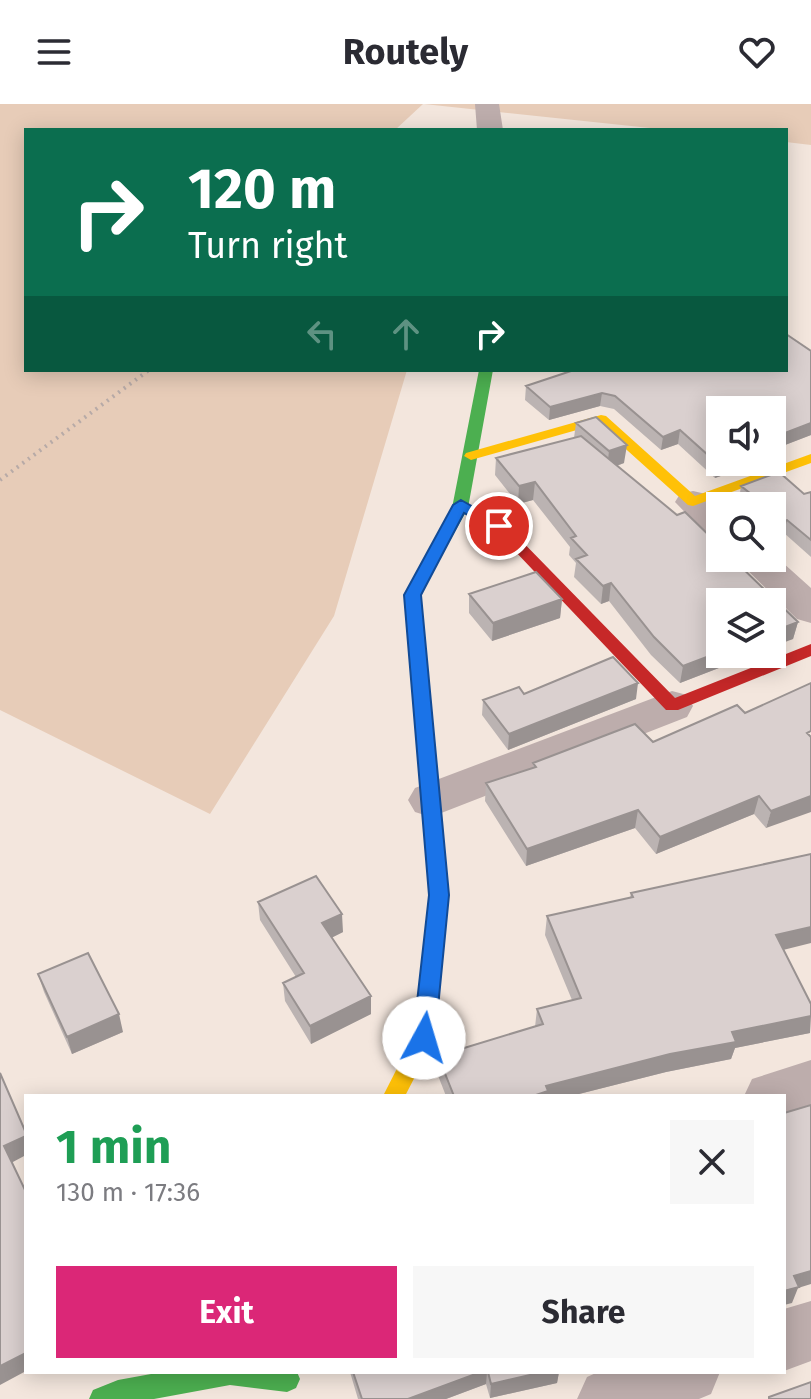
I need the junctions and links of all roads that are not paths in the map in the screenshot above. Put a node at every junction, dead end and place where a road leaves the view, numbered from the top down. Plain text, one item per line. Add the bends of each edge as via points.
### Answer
1 (487, 104) edge
2 (490, 128) edge
3 (486, 372) edge
4 (471, 456) junction
5 (811, 458) edge
6 (693, 502) junction
7 (461, 505) junction
8 (706, 514) edge
9 (769, 572) edge
10 (811, 610) edge
11 (811, 650) edge
12 (672, 706) junction
13 (431, 800) junction
14 (811, 1084) edge
15 (395, 1094) edge
16 (778, 1094) edge
17 (811, 1331) edge
18 (786, 1339) edge
19 (219, 1374) edge
20 (240, 1374) edge
21 (683, 1374) edge
22 (286, 1383) edge
23 (102, 1399) edge
24 (609, 1399) edge

1 - 2 street
3 - 4 street
4 - 6 street via 601,419
4 - 7 street
5 - 6 street
6 - 8 street
7 - 12 street via 499,526
7 - 13 street via 412,595
9 - 10 street
11 - 12 street
12 - 13 street
13 - 15 street via 439,895 424,1038
14 - 16 street
17 - 18 street
19 - 23 street
20 - 22 street
21 - 24 street

